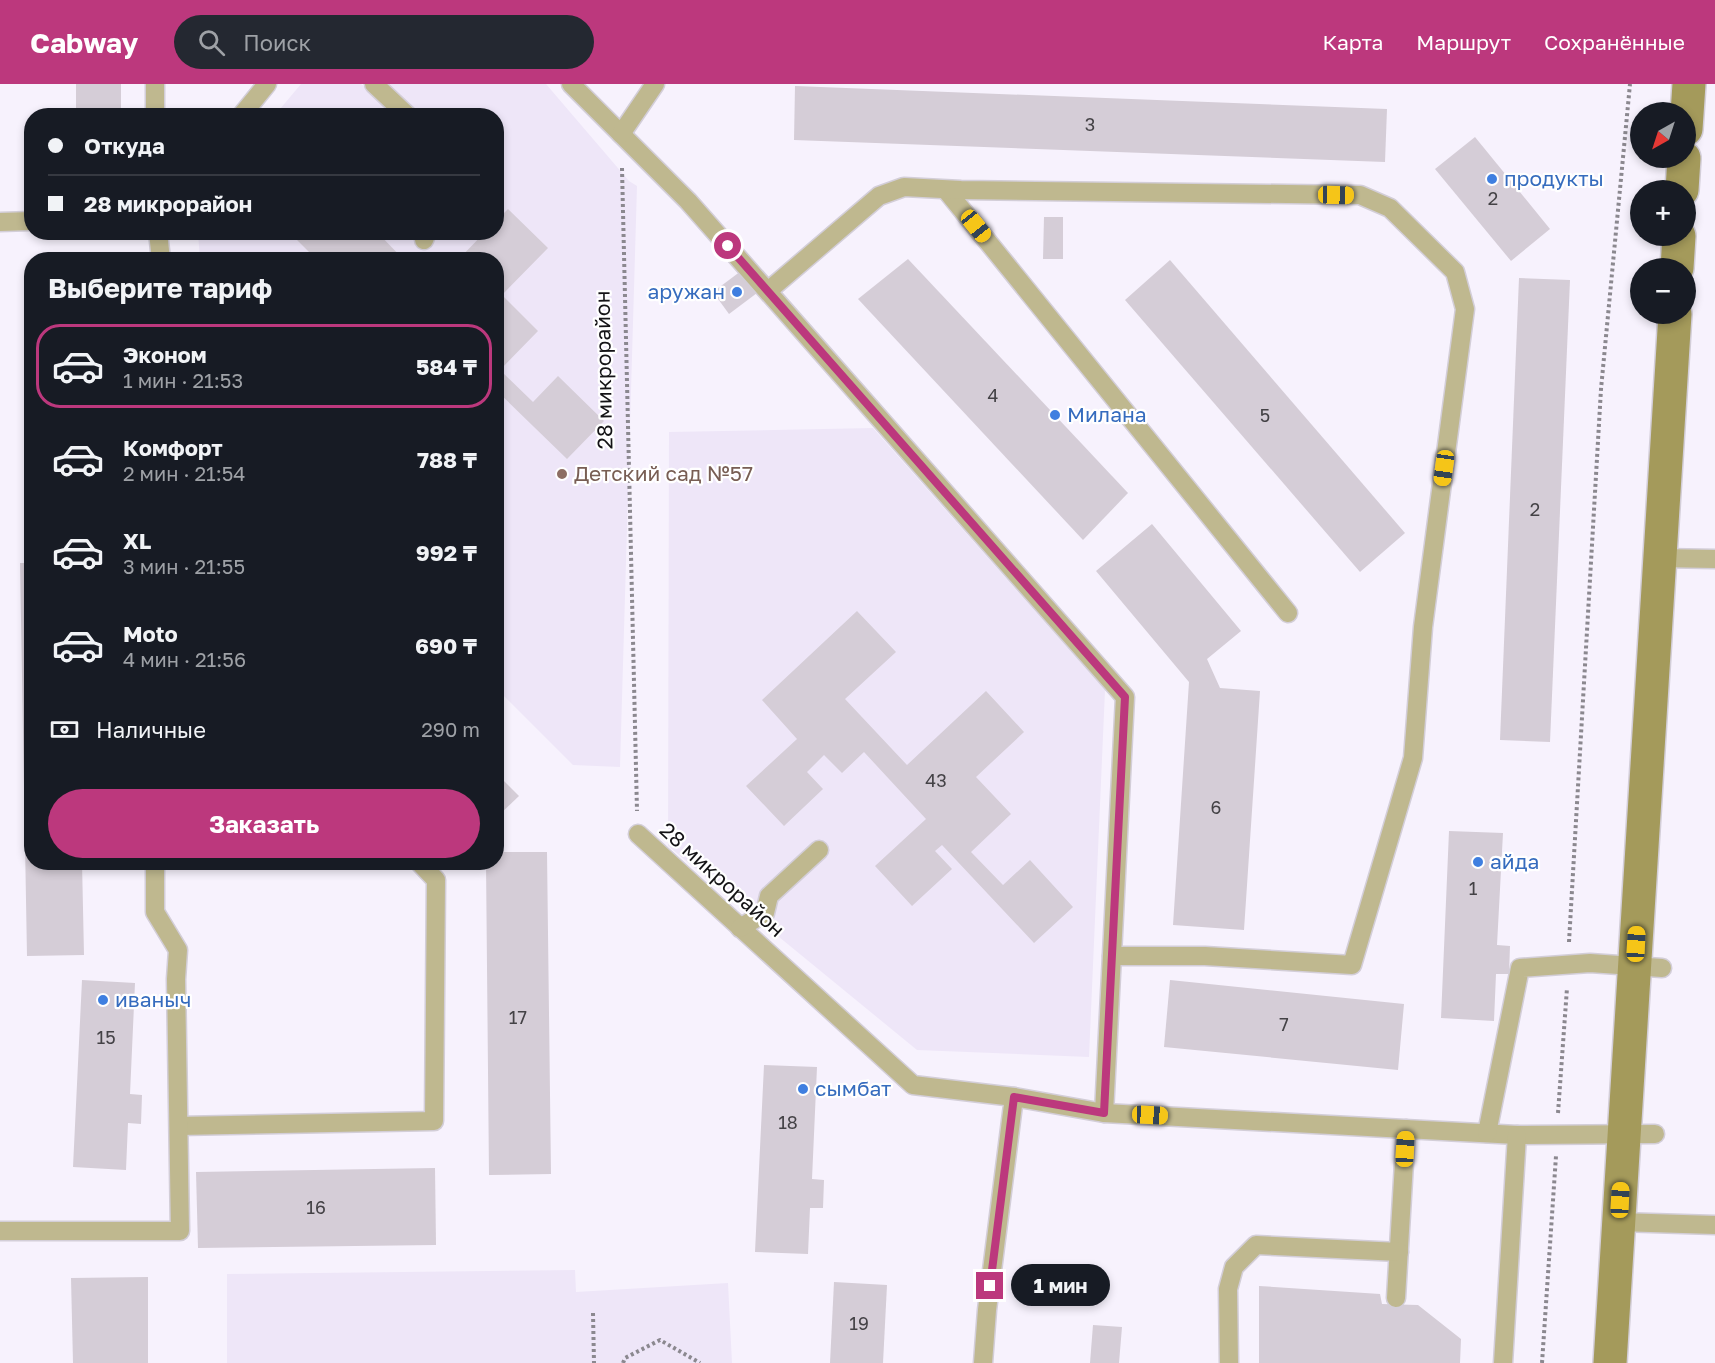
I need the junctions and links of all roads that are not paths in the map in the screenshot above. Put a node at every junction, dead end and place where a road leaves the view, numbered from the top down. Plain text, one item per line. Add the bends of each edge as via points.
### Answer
1 (154, 84) edge
2 (267, 84) edge
3 (374, 84) edge
4 (571, 84) edge
5 (655, 84) edge
6 (1689, 84) edge
7 (1688, 102) edge
8 (155, 108) edge
9 (248, 108) edge
10 (400, 108) edge
11 (621, 134) junction
12 (946, 190) junction
13 (24, 221) edge
14 (0, 222) edge
15 (768, 291) junction
16 (1674, 324) edge
17 (1660, 558) junction
18 (1715, 559) edge
19 (1288, 613) dead end
20 (638, 834) road end
21 (819, 850) dead end
22 (155, 870) edge
23 (427, 870) edge
24 (740, 928) junction
25 (1112, 956) junction
26 (1648, 967) junction
27 (1014, 1097) junction
28 (1104, 1113) junction
29 (178, 1126) junction
30 (1406, 1129) junction
31 (1487, 1133) junction
32 (1639, 1134) junction
33 (1517, 1135) junction
34 (1619, 1222) junction
35 (1715, 1225) edge
36 (0, 1231) edge
37 (1399, 1252) junction
38 (1396, 1298) dead end
39 (982, 1363) edge
40 (1229, 1363) edge
41 (1503, 1363) edge
42 (1610, 1363) edge

1 - 8 lane
2 - 9 lane
3 - 10 lane
4 - 11 lane
5 - 11 lane
6 - 7 street
11 - 15 lane via 688,201
12 - 15 lane via 904,187 879,196
12 - 19 lane
12 - 25 lane via 1360,195 1390,208 1455,272 1465,309 1423,627 1413,758 1352,965 1205,956
13 - 14 lane
15 - 25 lane via 1125,697
16 - 17 street
17 - 18 lane
17 - 26 street
20 - 24 lane, 28 микрорайон
21 - 24 lane via 769,896 765,913
22 - 29 lane via 155,912 178,950
23 - 29 lane via 436,879 434,1121
24 - 27 lane, 28 микрорайон via 913,1085
25 - 28 lane
26 - 31 lane via 1568,963 1520,968
26 - 32 street
27 - 28 lane, 28 микрорайон
27 - 39 lane
28 - 30 lane, 28 микрорайон
29 - 36 lane via 180,1231
30 - 31 lane, 28 микрорайон
30 - 37 lane
31 - 33 lane, 28 микрорайон
32 - 33 lane, 28 микрорайон
32 - 34 street
33 - 41 lane
34 - 35 lane
34 - 42 street
37 - 38 lane
37 - 40 lane via 1256,1245 1234,1267 1228,1289

